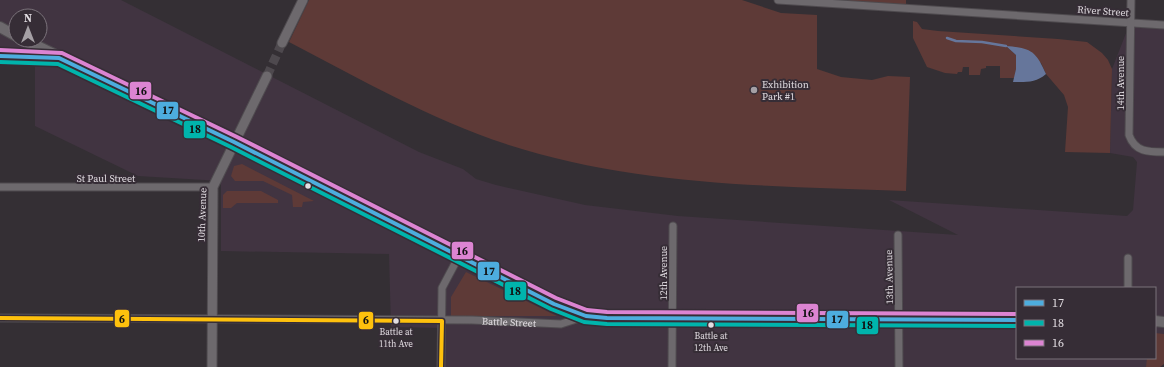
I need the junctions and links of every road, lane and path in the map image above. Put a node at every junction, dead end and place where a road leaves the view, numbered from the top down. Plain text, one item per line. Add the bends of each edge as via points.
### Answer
1 (303, 0) edge
2 (778, 0) edge
3 (1131, 0) edge
4 (901, 4) edge
5 (1130, 23) junction
6 (1164, 25) edge
7 (282, 43) tunnel mouth
8 (40, 48) edge
9 (0, 56) edge
10 (59, 58) junction
11 (267, 76) tunnel mouth
12 (234, 142) junction
13 (1164, 152) edge
14 (0, 188) edge
15 (213, 188) junction
16 (673, 226) dead end
17 (898, 235) dead end
18 (459, 256) junction
19 (1128, 258) dead end
20 (1128, 287) edge
21 (586, 316) junction
22 (0, 318) edge
23 (672, 319) junction
24 (212, 320) junction
25 (442, 320) junction
26 (899, 320) junction
27 (1016, 320) edge
28 (212, 367) edge
29 (441, 367) edge
30 (672, 367) edge
31 (899, 367) edge

1 - 7 street
2 - 4 street, River Street
3 - 5 street, 14th Avenue
4 - 5 street, River Street via 919,10
5 - 6 street, River Street
5 - 13 street, 14th Avenue via 1129,135 1135,146 1142,150
8 - 10 main road
9 - 10 main road
10 - 12 main road
11 - 12 street, 10th Avenue
12 - 15 street, 10th Avenue
12 - 18 main road
14 - 15 street, St Paul Street
15 - 24 street, 10th Avenue
16 - 23 street, 12th Avenue
17 - 26 street, 13th Avenue
18 - 21 main road via 554,304
18 - 25 street via 442,288
19 - 20 street
21 - 23 main road, Battle Street
21 - 25 street, Battle Street via 561,324
22 - 24 street, Battle Street
23 - 26 main road, Battle Street
23 - 30 street, 12th Avenue
24 - 25 street, Battle Street
24 - 28 street, 10th Avenue
25 - 29 street
26 - 27 main road, Battle Street
26 - 31 street, 13th Avenue

